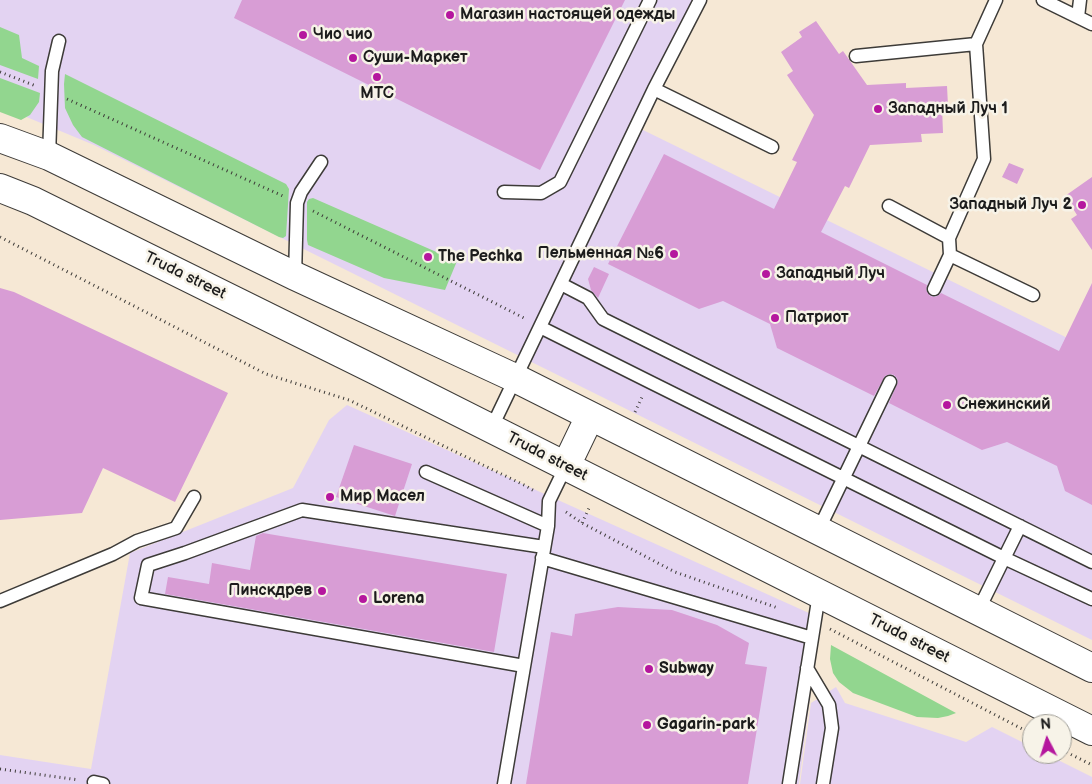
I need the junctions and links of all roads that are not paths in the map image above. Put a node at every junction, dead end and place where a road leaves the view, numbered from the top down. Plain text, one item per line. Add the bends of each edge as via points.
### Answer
1 (650, 0) edge
2 (700, 0) edge
3 (996, 0) edge
4 (1043, 0) edge
5 (1080, 0) edge
6 (1078, 17) junction
7 (1092, 24) edge
8 (59, 42) dead end
9 (976, 44) junction
10 (856, 56) dead end
11 (654, 89) junction
12 (0, 138) edge
13 (772, 147) dead end
14 (49, 156) junction
15 (321, 162) dead end
16 (0, 188) edge
17 (504, 192) dead end
18 (889, 206) dead end
19 (949, 238) junction
20 (950, 255) junction
21 (295, 276) junction
22 (561, 284) junction
23 (934, 289) dead end
24 (1033, 295) dead end
25 (540, 326) junction
26 (515, 378) junction
27 (890, 382) dead end
28 (590, 416) junction
29 (491, 429) junction
30 (858, 446) junction
31 (566, 466) junction
32 (426, 472) dead end
33 (843, 478) junction
34 (194, 497) dead end
35 (548, 526) junction
36 (1020, 526) junction
37 (818, 531) junction
38 (543, 553) junction
39 (1004, 558) junction
40 (1092, 562) edge
41 (819, 594) junction
42 (1092, 599) edge
43 (0, 601) edge
44 (978, 611) junction
45 (812, 638) junction
46 (524, 666) junction
47 (807, 668) junction
48 (1092, 668) edge
49 (1092, 731) edge
50 (504, 784) edge
51 (789, 784) edge
52 (823, 784) edge

1 - 17 lane via 560,182 541,193
2 - 11 lane
3 - 9 lane
4 - 6 lane
5 - 6 lane
6 - 7 lane
8 - 14 lane via 50,91
9 - 10 lane
9 - 19 lane via 984,159
11 - 13 lane
11 - 22 lane
12 - 14 main road
14 - 21 main road
15 - 21 lane via 297,203
16 - 29 main road, Truda street via 33,201
18 - 19 lane
19 - 20 lane
20 - 23 lane
20 - 24 lane
21 - 26 main road
22 - 25 lane
22 - 30 lane via 588,298 603,319
25 - 26 lane
25 - 33 lane
26 - 28 main road
26 - 29 lane
27 - 30 lane
28 - 31 main road
28 - 37 main road
29 - 31 main road, Truda street
30 - 33 lane
30 - 36 lane
31 - 35 lane via 549,501
31 - 41 main road, Truda street
32 - 35 lane
33 - 37 lane
33 - 39 lane
34 - 43 lane via 176,528 137,540 114,554
35 - 38 lane
36 - 39 lane
36 - 40 lane
37 - 44 main road
38 - 45 lane
38 - 46 lane
38 - 46 lane via 302,510 148,565 141,598
39 - 42 lane
39 - 44 lane
41 - 45 lane
41 - 49 main road, Truda street
44 - 48 main road
45 - 47 lane
46 - 50 lane
47 - 51 lane
47 - 52 lane via 829,705 832,728

